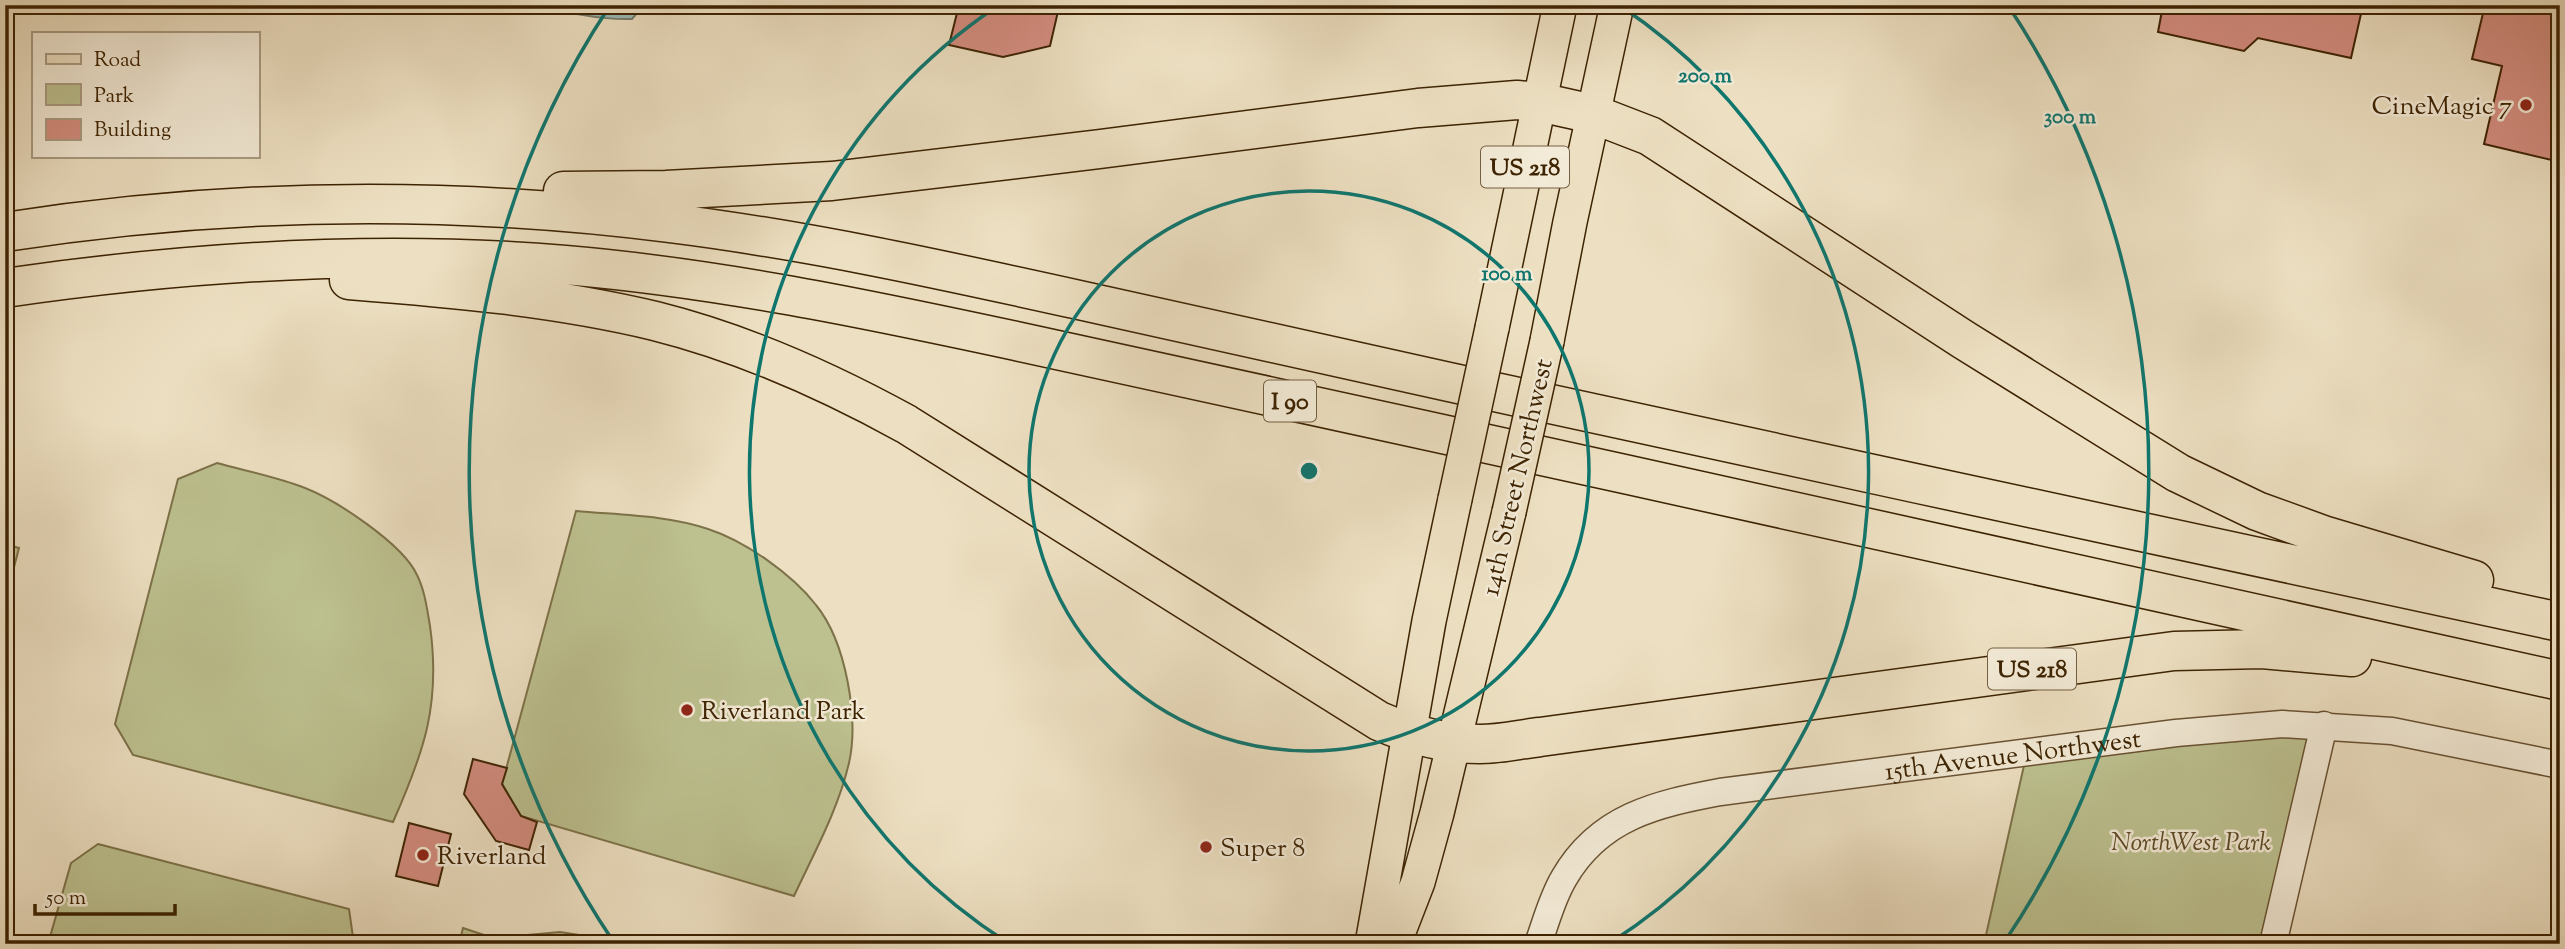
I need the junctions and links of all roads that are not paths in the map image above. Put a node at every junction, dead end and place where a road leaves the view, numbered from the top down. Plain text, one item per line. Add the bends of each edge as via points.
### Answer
1 (1560, 5) edge
2 (1617, 5) edge
3 (1539, 102) junction
4 (1593, 114) junction
5 (216, 207) junction
6 (5, 232) edge
7 (119, 272) junction
8 (5, 288) edge
9 (2560, 607) edge
10 (2560, 622) edge
11 (2560, 681) edge
12 (2560, 691) edge
13 (2324, 725) junction
14 (1408, 734) junction
15 (1454, 743) junction
16 (2560, 765) edge
17 (1372, 944) edge
18 (1394, 944) edge
19 (1538, 944) edge
20 (2273, 944) edge

1 - 3 main road, 14th Street Northwest / US 218
2 - 4 main road, 14th Street Northwest
3 - 4 highway
3 - 5 highway via 1418,108 832,181 666,190 357,195
3 - 14 main road, 14th Street Northwest / US 218, bridge
4 - 9 highway via 1672,149 2178,473 2257,511
4 - 15 main road, 14th Street Northwest, bridge via 1547,341
5 - 6 highway, I 90
5 - 10 highway, I 90 via 332,204 520,210 668,223 805,244 947,271
7 - 8 highway, I 90
7 - 11 highway, I 90 via 244,262 434,258 624,271 801,296
7 - 14 highway via 297,275 513,296 646,319 740,348 819,379 906,424 1350,705
12 - 15 highway, US 218 via 2311,651 2212,649 1540,737
13 - 16 street, 15th Avenue Northwest via 2421,736
13 - 19 street, 15th Avenue Northwest via 2176,733 1677,800 1620,821 1578,856 1552,902
13 - 20 street
14 - 15 highway, US 218
14 - 17 main road, 14th Street Northwest
15 - 18 main road, 14th Street Northwest via 1418,882

